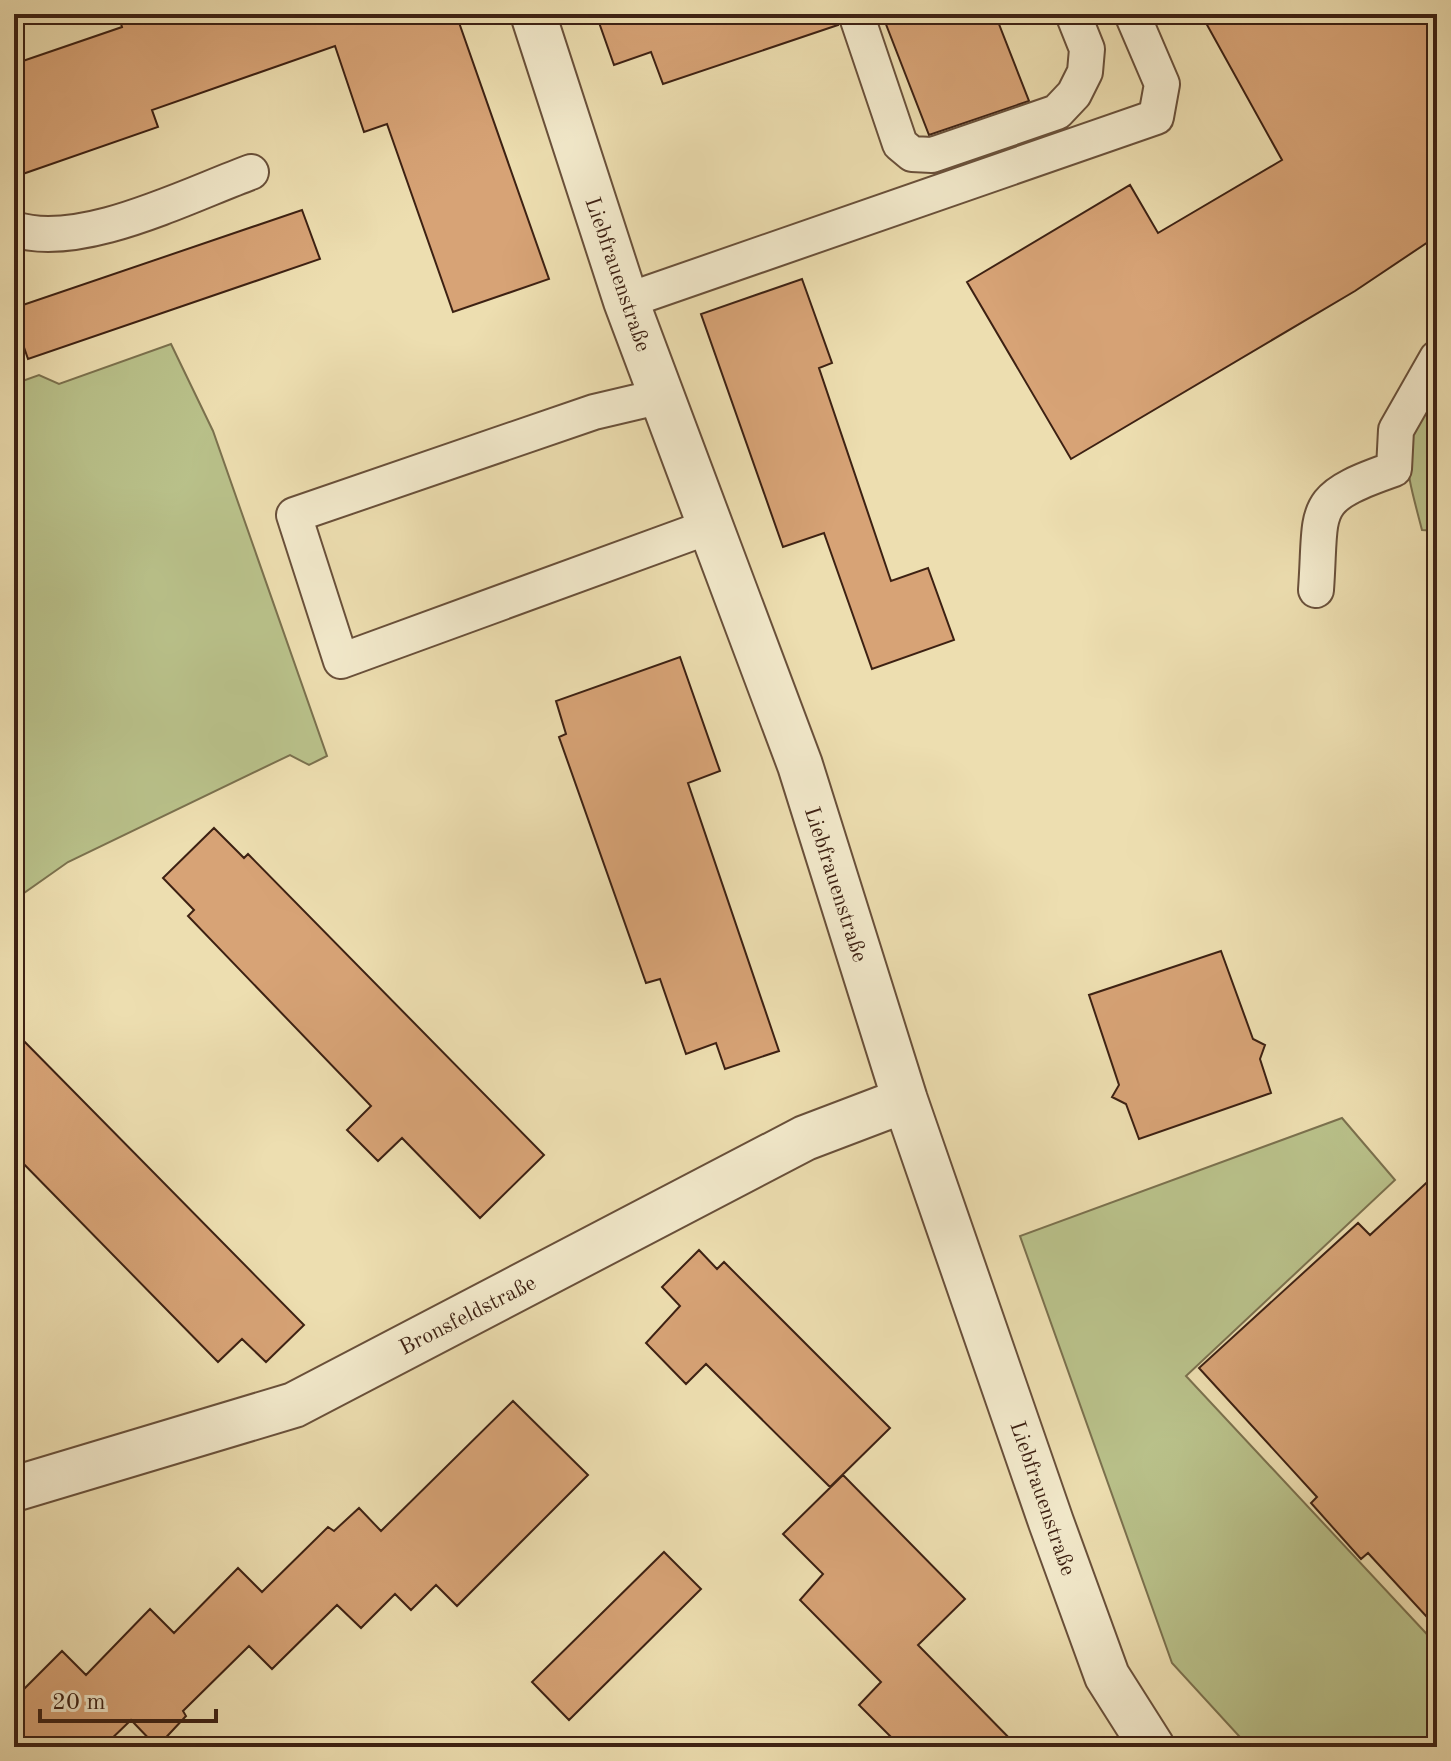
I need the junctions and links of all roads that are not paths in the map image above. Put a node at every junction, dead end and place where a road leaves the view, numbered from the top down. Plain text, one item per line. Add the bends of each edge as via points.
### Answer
1 (533, 14) edge
2 (856, 14) edge
3 (1073, 14) edge
4 (1132, 14) edge
5 (251, 172) dead end
6 (14, 229) edge
7 (626, 301) junction
8 (1437, 358) edge
9 (662, 396) junction
10 (708, 527) junction
11 (1316, 590) dead end
12 (905, 1100) junction
13 (14, 1489) edge
14 (1152, 1747) edge

1 - 7 street, Liebfrauenstraße
2 - 3 lane via 900,144 912,154 932,155 1057,112 1085,72 1087,49
4 - 7 lane via 1162,84 1156,117
5 - 6 lane via 112,223 63,232 28,234
7 - 9 street, Liebfrauenstraße
8 - 11 lane via 1396,430 1394,469 1336,492 1323,511
9 - 10 street, Liebfrauenstraße
9 - 10 lane via 594,412 294,515 341,661
10 - 12 street, Liebfrauenstraße via 800,765
12 - 13 street, Bronsfeldstraße via 805,1138 294,1405
12 - 14 street, Liebfrauenstraße via 1107,1676

